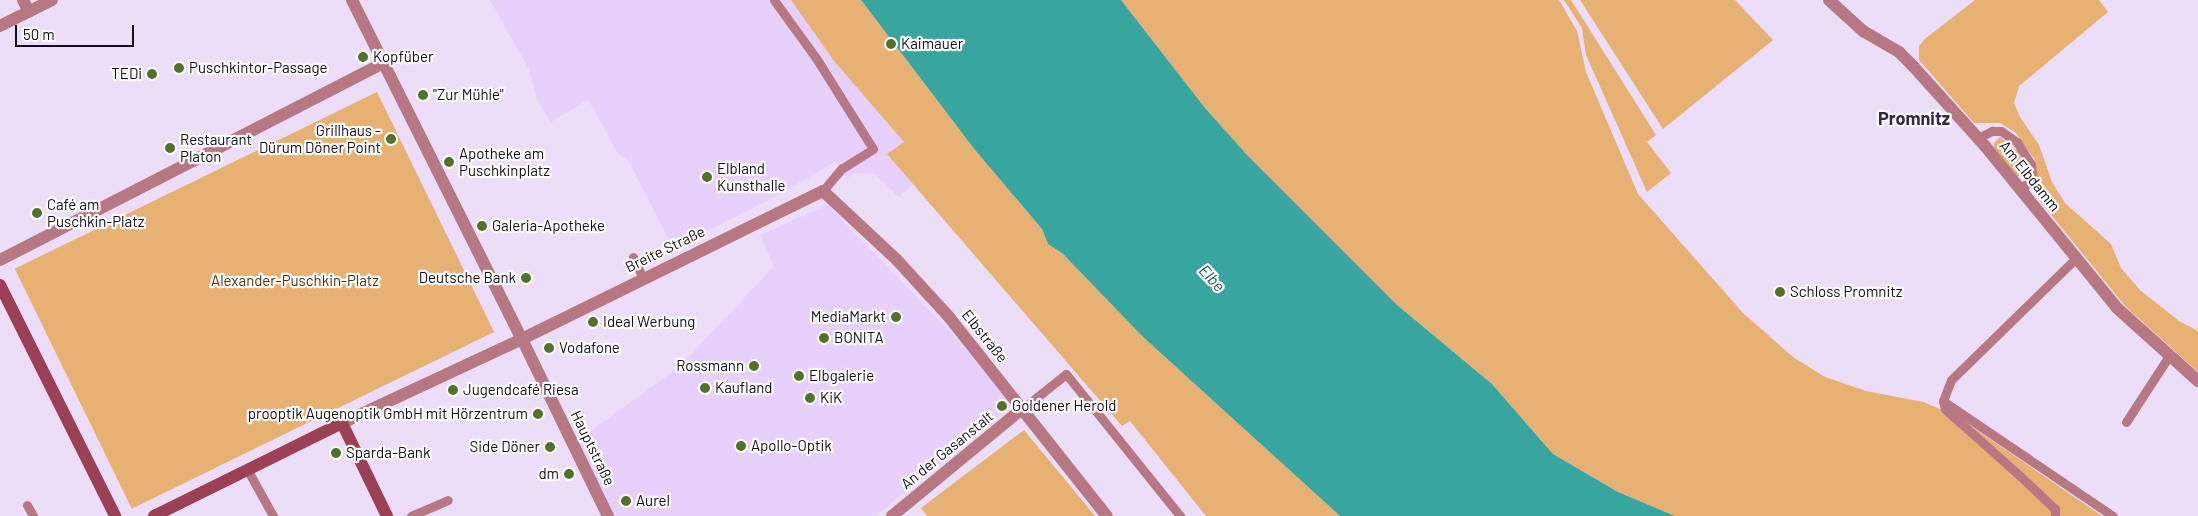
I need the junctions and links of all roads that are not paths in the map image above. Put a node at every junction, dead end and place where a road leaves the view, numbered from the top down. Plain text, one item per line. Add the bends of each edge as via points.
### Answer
1 (23, 0) edge
2 (52, 0) edge
3 (352, 0) edge
4 (774, 0) edge
5 (1829, 0) edge
6 (29, 12) junction
7 (0, 26) edge
8 (381, 64) junction
9 (1978, 138) junction
10 (822, 191) junction
11 (2022, 191) junction
12 (633, 257) dead end
13 (2075, 259) junction
14 (0, 260) edge
15 (643, 278) junction
16 (0, 285) edge
17 (522, 339) junction
18 (2169, 356) junction
19 (2198, 381) edge
20 (1942, 401) junction
21 (1022, 409) junction
22 (2126, 422) dead end
23 (342, 424) junction
24 (247, 470) junction
25 (448, 500) dead end
26 (27, 505) dead end
27 (33, 516) edge
28 (115, 516) edge
29 (154, 516) edge
30 (272, 516) edge
31 (387, 516) edge
32 (411, 516) edge
33 (608, 516) edge
34 (892, 516) edge
35 (1107, 516) edge
36 (1180, 516) edge
37 (2055, 516) edge
38 (2113, 516) edge

1 - 6 street
2 - 6 street
3 - 8 street
4 - 10 lane via 816,58 874,149 842,168
5 - 9 street, Am Elbdamm via 1863,31 1899,52
6 - 7 street
8 - 14 street
8 - 17 street
9 - 11 street, Am Elbdamm
9 - 11 lane via 2001,131 2017,142 2031,164 2032,174
10 - 15 street, Breite Straße
10 - 21 street, Elbstraße via 897,260 949,317
11 - 13 street, Am Elbdamm
12 - 15 lane
13 - 18 street, Am Elbdamm via 2117,308
13 - 20 lane via 1951,380
15 - 17 street, Breite Straße
16 - 28 main road
17 - 23 street
17 - 33 street, Hauptstraße
18 - 19 street, Am Elbdamm
18 - 22 lane
20 - 37 lane via 1945,409 2054,509
20 - 38 lane
21 - 34 street, An der Gasanstalt
21 - 35 street, Elbstraße
21 - 36 lane via 1066,374
23 - 24 main road
23 - 31 main road
24 - 29 main road
24 - 30 lane
25 - 32 lane
26 - 27 lane

